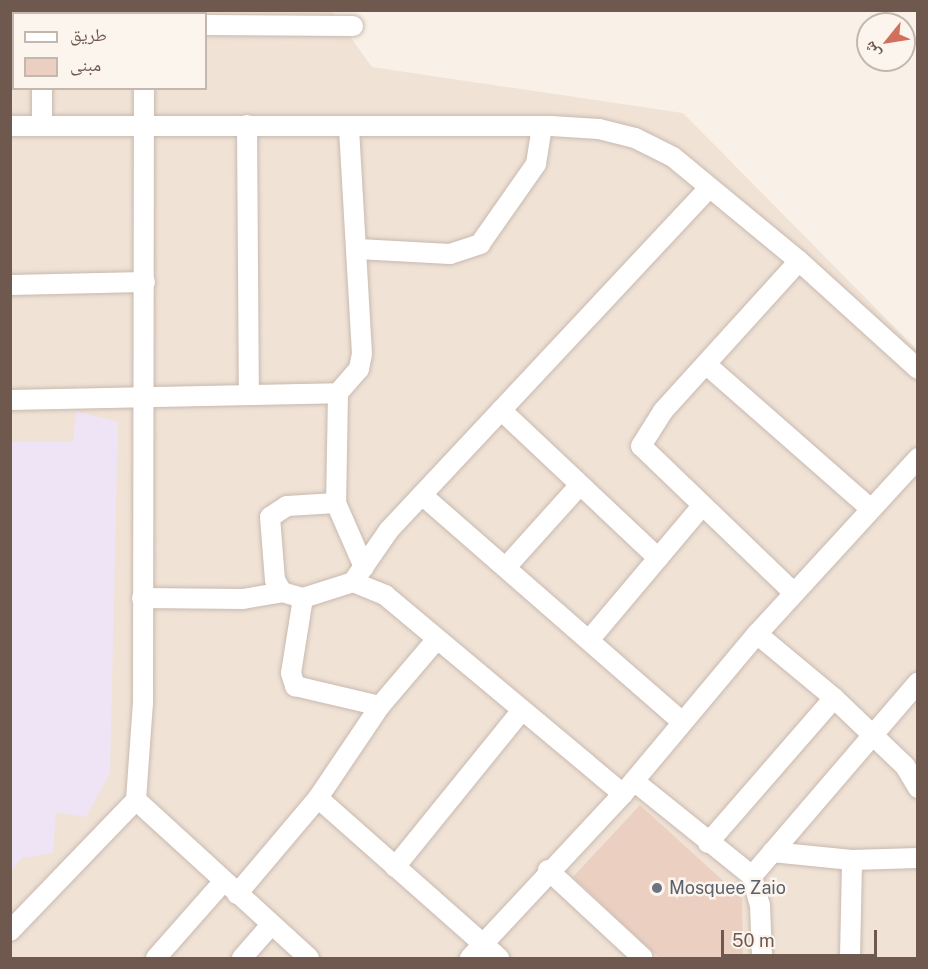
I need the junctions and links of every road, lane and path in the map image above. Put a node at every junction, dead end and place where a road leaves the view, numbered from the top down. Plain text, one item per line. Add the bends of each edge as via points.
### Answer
1 (207, 25) edge
2 (353, 26) dead end
3 (42, 90) edge
4 (144, 90) edge
5 (42, 125) junction
6 (142, 125) junction
7 (247, 125) junction
8 (10, 126) edge
9 (349, 126) junction
10 (542, 128) junction
11 (709, 188) junction
12 (358, 249) junction
13 (799, 261) junction
14 (145, 282) junction
15 (10, 285) edge
16 (707, 365) junction
17 (918, 369) edge
18 (249, 393) junction
19 (338, 393) junction
20 (141, 395) junction
21 (10, 400) edge
22 (501, 410) junction
23 (918, 458) edge
24 (580, 485) junction
25 (422, 495) junction
26 (336, 503) junction
27 (702, 506) junction
28 (871, 509) junction
29 (658, 558) junction
30 (507, 566) junction
31 (359, 574) junction
32 (282, 592) junction
33 (794, 593) junction
34 (142, 598) junction
35 (303, 598) junction
36 (757, 634) junction
37 (437, 639) junction
38 (590, 639) junction
39 (918, 682) edge
40 (834, 698) junction
41 (380, 706) junction
42 (522, 710) junction
43 (681, 722) junction
44 (871, 734) junction
45 (628, 787) junction
46 (918, 788) edge
47 (318, 798) junction
48 (136, 800) junction
49 (708, 843) junction
50 (772, 852) junction
51 (918, 858) edge
52 (852, 860) junction
53 (395, 867) junction
54 (548, 870) junction
55 (752, 876) junction
56 (230, 888) junction
57 (271, 925) junction
58 (10, 931) edge
59 (477, 952) edge
60 (156, 958) edge
61 (242, 958) edge
62 (309, 958) edge
63 (499, 958) edge
64 (643, 958) edge
65 (762, 958) edge
66 (850, 958) edge

1 - 2 street
3 - 5 street
4 - 6 street
5 - 6 street
5 - 8 street
6 - 7 street
6 - 14 street
7 - 9 street
7 - 18 street
9 - 10 street
9 - 12 street
10 - 11 street via 599,129 635,138 673,157
10 - 12 street via 536,164 480,244 450,254
11 - 13 street
11 - 22 street
12 - 19 street via 362,354 359,369
13 - 16 street
13 - 17 street
14 - 15 street
14 - 20 street
16 - 27 street via 663,411 641,446
16 - 28 street
18 - 19 street
18 - 20 street
19 - 26 street
20 - 21 street
20 - 34 street
22 - 24 street
22 - 25 street
23 - 28 street
24 - 29 street
24 - 30 street
25 - 30 street
25 - 31 street
26 - 31 street
26 - 32 street via 287,506 270,518 275,580
27 - 29 street
27 - 33 street
28 - 33 street
29 - 38 street
30 - 38 street
31 - 35 street
31 - 37 street
32 - 34 street via 243,599
32 - 35 street
33 - 36 street
34 - 48 street via 143,703
35 - 41 street via 291,673 295,686
36 - 40 street
36 - 43 street
37 - 41 street
37 - 42 street
38 - 43 street
39 - 44 street
40 - 44 street
40 - 49 street
41 - 47 street
42 - 45 street
42 - 53 street
43 - 45 street
44 - 46 street via 905,766
44 - 50 street
45 - 49 street
45 - 54 street
47 - 53 street
47 - 56 street
48 - 56 street
48 - 58 street
49 - 55 street
50 - 52 street
50 - 55 street
51 - 52 street
52 - 66 street
53 - 59 street
54 - 59 street
54 - 64 street
55 - 65 street via 760,905
56 - 57 street
56 - 60 street
57 - 61 street
57 - 62 street
59 - 63 street

